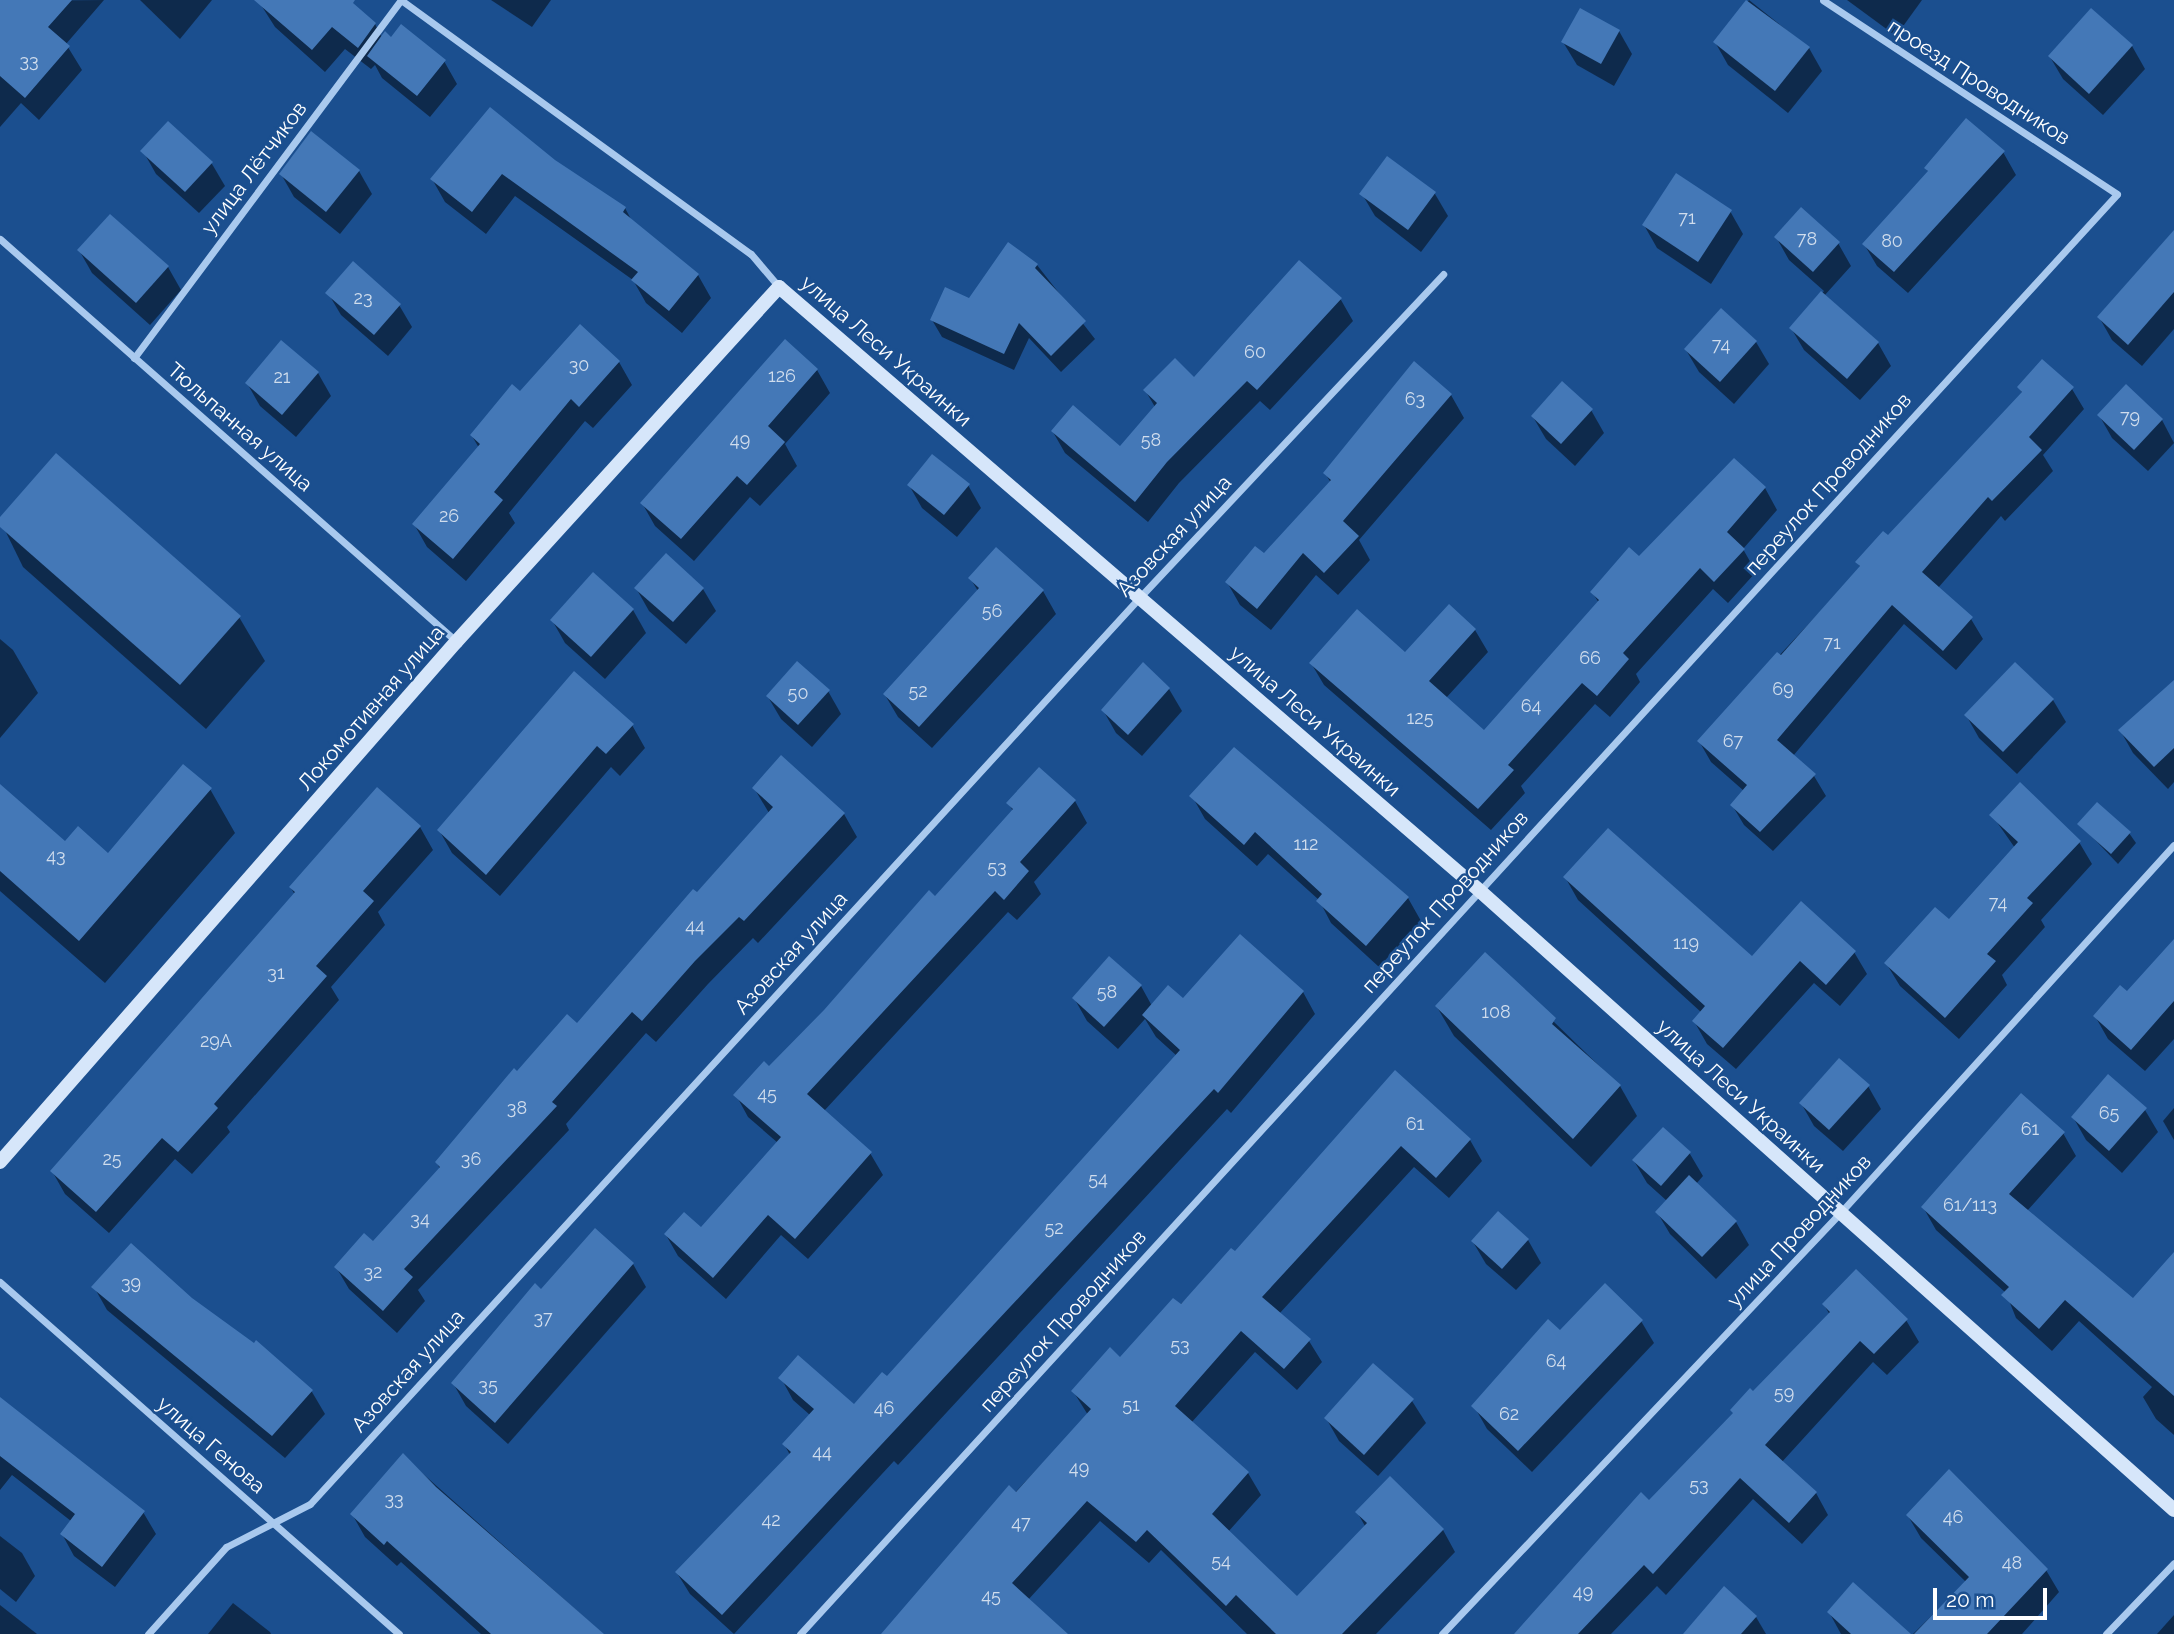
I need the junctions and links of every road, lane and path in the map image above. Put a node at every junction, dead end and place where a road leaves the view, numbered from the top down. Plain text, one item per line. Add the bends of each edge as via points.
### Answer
1 (401, 0) edge
2 (1822, 0) edge
3 (2116, 194) joint
4 (0, 239) edge
5 (1443, 274) dead end
6 (779, 287) junction
7 (134, 358) junction
8 (1140, 597) junction
9 (456, 642) junction
10 (2174, 845) edge
11 (1480, 891) junction
12 (0, 1162) edge
13 (1840, 1213) junction
14 (0, 1282) edge
15 (2174, 1510) edge
16 (273, 1524) junction
17 (2174, 1563) edge
18 (148, 1634) edge
19 (399, 1634) edge
20 (800, 1634) edge
21 (1442, 1634) edge
22 (2106, 1634) edge

1 - 6 street, улица Леси Украинки via 751,254
1 - 7 street, улица Лётчиков
2 - 3 street, проезд Проводников
3 - 11 street, переулок Проводников
4 - 7 street, Тюльпанная улица
5 - 8 street, Азовская улица
6 - 8 main road, улица Леси Украинки
6 - 9 main road, Локомотивная улица
7 - 9 street, Тюльпанная улица
8 - 11 main road, улица Леси Украинки
8 - 16 street, Азовская улица via 310,1504
9 - 12 main road, Локомотивная улица
10 - 13 street, улица Проводников
11 - 13 main road, улица Леси Украинки
11 - 20 street, переулок Проводников
13 - 15 main road, улица Леси Украинки
13 - 21 street, улица Проводников
14 - 16 street, улица Генова
16 - 18 street, Азовская улица via 226,1547
16 - 19 street, улица Генова
17 - 22 street

